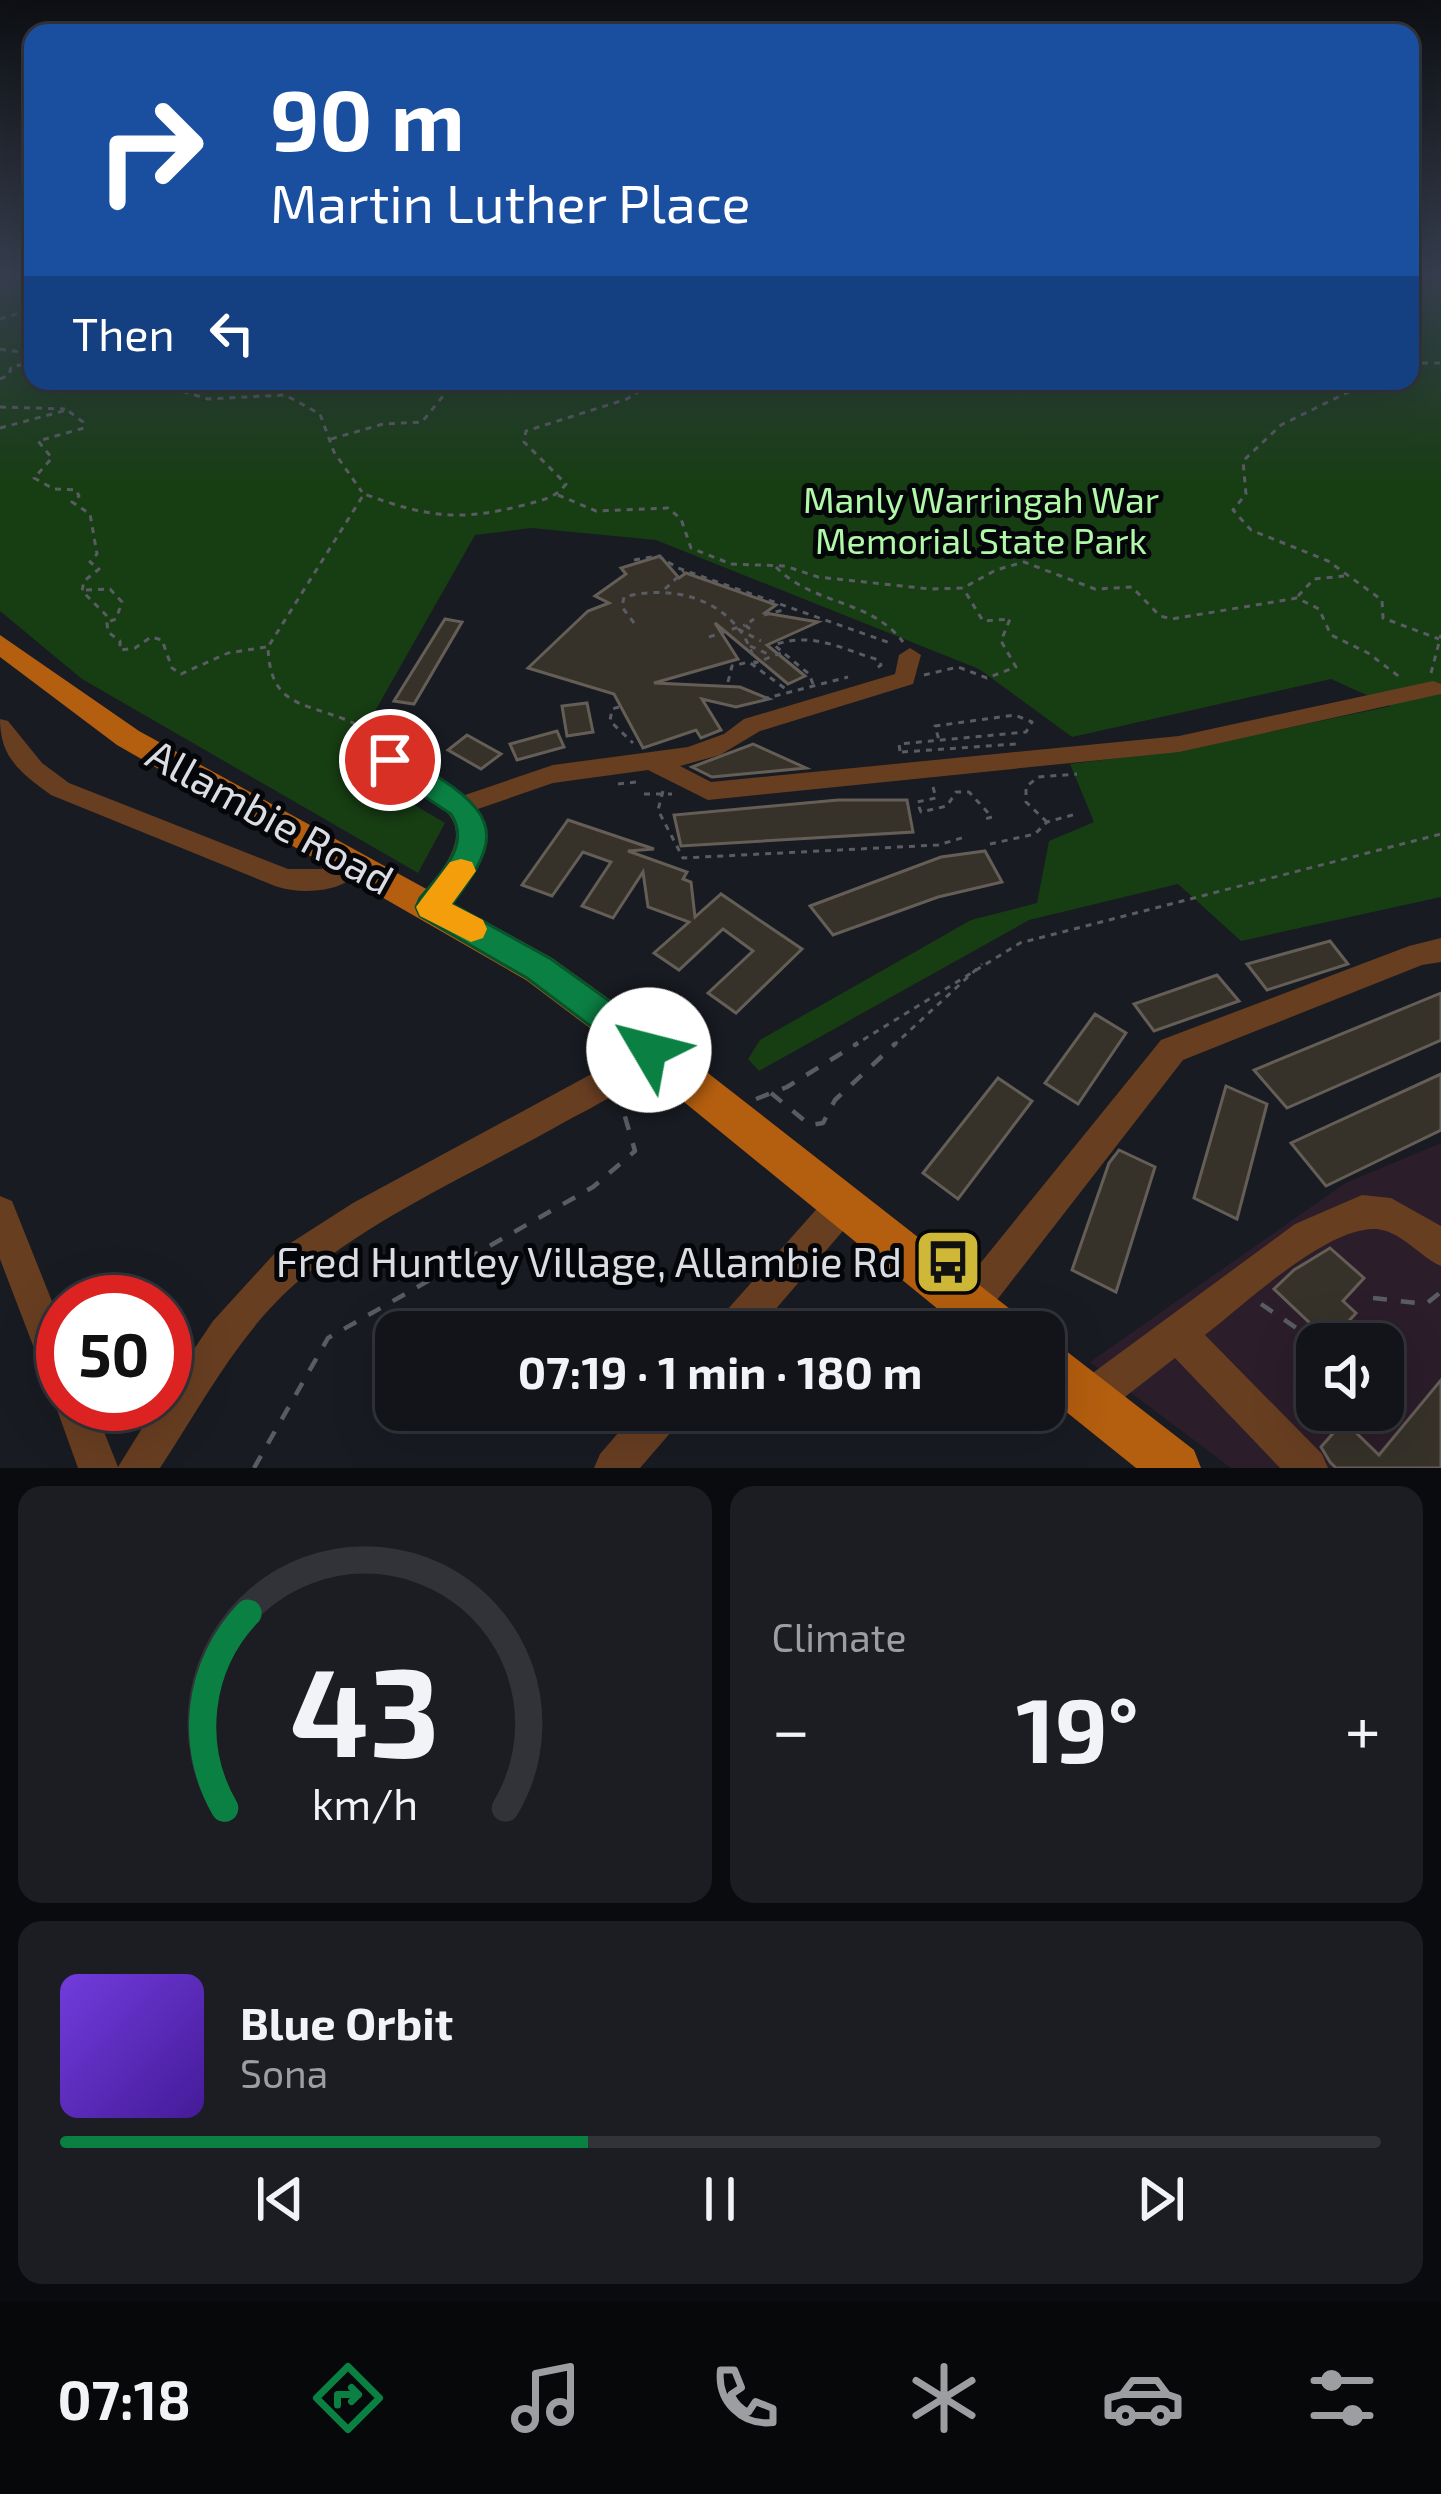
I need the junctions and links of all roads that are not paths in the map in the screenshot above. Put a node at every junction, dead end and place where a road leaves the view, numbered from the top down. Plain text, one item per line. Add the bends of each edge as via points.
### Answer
1 (0, 644) edge
2 (907, 667) road end
3 (1423, 691) road end
4 (0, 727) edge
5 (390, 760) road end
6 (648, 768) junction
7 (461, 806) junction
8 (354, 864) junction
9 (431, 907) junction
10 (1441, 950) edge
11 (649, 1050) junction
12 (842, 1206) junction
13 (0, 1214) edge
14 (1441, 1248) edge
15 (36, 1307) edge
16 (750, 1311) edge
17 (976, 1311) edge
18 (992, 1311) edge
19 (1179, 1335) junction
20 (1065, 1381) edge
21 (1089, 1400) junction
22 (84, 1431) edge
23 (646, 1431) edge
24 (98, 1468) edge
25 (137, 1468) edge
26 (614, 1468) edge
27 (1176, 1468) edge
28 (1308, 1468) edge

1 - 8 main road, Allambie Road via 128,738
2 - 6 street
3 - 6 street via 1179,744 708,791
4 - 8 street via 60,788 285,879 333,879
5 - 7 street
6 - 7 street via 544,776
7 - 9 street via 473,846
8 - 9 main road, Allambie Road
9 - 11 main road, Allambie Road via 539,969
10 - 18 street via 1172,1050
11 - 12 main road, Allambie Road
11 - 25 street via 288,1265 226,1334
12 - 16 street
12 - 17 main road, Allambie Road
13 - 15 street
14 - 19 street via 1391,1212 1364,1209 1307,1236
19 - 21 street
19 - 28 street
20 - 21 main road
21 - 27 main road
22 - 24 street
23 - 26 street

